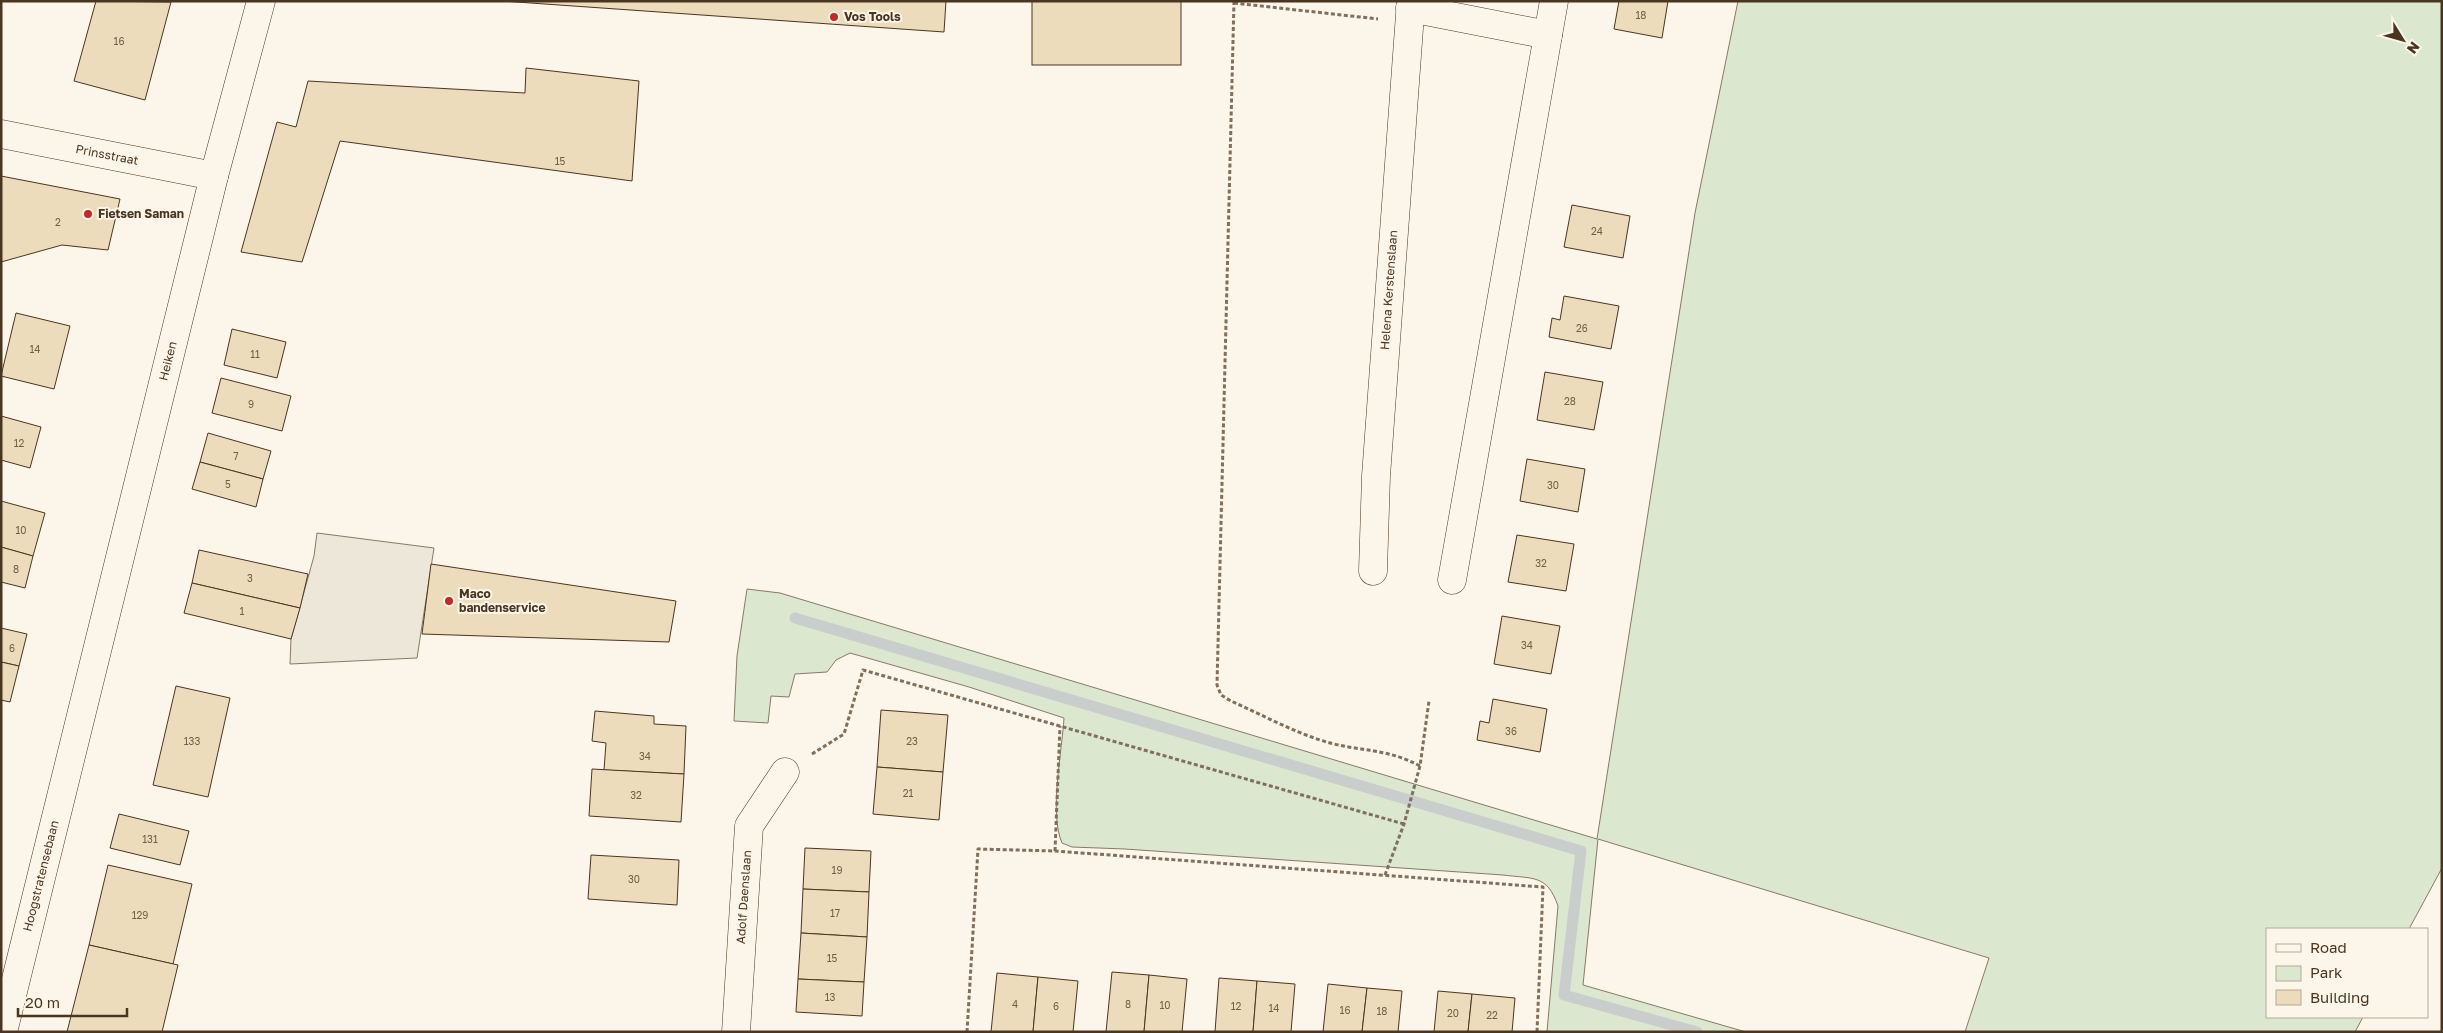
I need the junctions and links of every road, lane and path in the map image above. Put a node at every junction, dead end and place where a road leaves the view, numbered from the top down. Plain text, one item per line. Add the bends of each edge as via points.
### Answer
1 (261, 1) edge
2 (1554, 1) edge
3 (1234, 2) edge
4 (1410, 11) edge
5 (1548, 35) junction
6 (1, 134) edge
7 (214, 176) junction
8 (1373, 571) dead end
9 (1452, 580) dead end
10 (1429, 702) dead end
11 (80, 721) joint
12 (1060, 726) junction
13 (1420, 766) junction
14 (785, 772) joint
15 (1404, 824) junction
16 (1056, 851) junction
17 (1385, 875) junction
18 (3, 1032) edge
19 (736, 1032) edge
20 (967, 1032) edge
21 (1537, 1032) edge

1 - 7 street, Heiken
2 - 5 street
3 - 4 path
3 - 13 path via 1217,685 1221,695 1231,701 1318,740 1387,752
4 - 5 street
4 - 8 street, Helena Kerstenslaan via 1376,476
5 - 9 street
6 - 7 street, Prinsstraat
7 - 11 street, Heiken
10 - 13 path
11 - 18 street, Hoogstratensebaan
12 - 14 path via 862,670 844,734
12 - 15 path
12 - 16 path
13 - 15 path
14 - 19 street, Adolf Daenslaan via 749,826
15 - 17 path
16 - 17 path
16 - 20 path via 978,849
17 - 21 path via 1543,887

